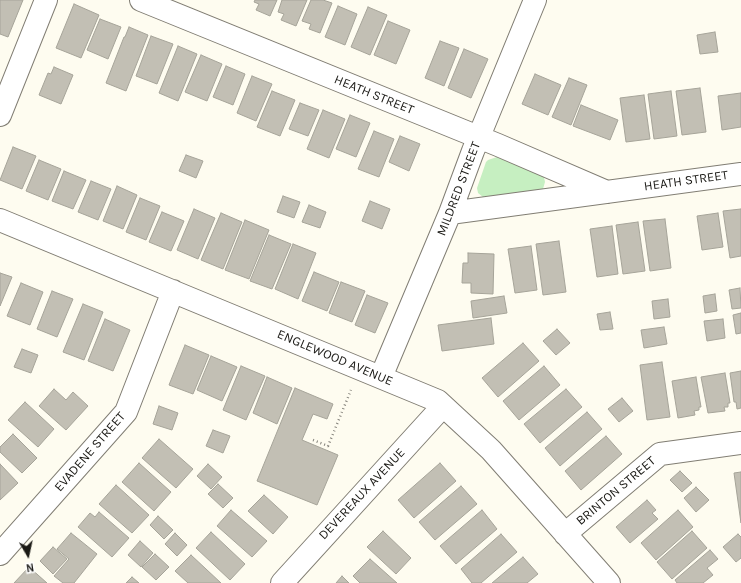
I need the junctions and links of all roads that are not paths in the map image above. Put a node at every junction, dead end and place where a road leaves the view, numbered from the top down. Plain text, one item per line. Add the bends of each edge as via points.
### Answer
1 (46, 0) edge
2 (141, 0) edge
3 (535, 0) edge
4 (0, 115) edge
5 (479, 137) junction
6 (741, 174) edge
7 (607, 192) junction
8 (450, 213) junction
9 (0, 220) edge
10 (173, 291) junction
11 (381, 377) junction
12 (443, 406) junction
13 (741, 443) edge
14 (566, 534) junction
15 (0, 554) edge
16 (282, 583) edge
17 (609, 583) edge

1 - 4 street
2 - 5 street, HEATH STREET
3 - 5 street, MILDRED STREET
5 - 7 street, HEATH STREET
5 - 8 street, MILDRED STREET
6 - 7 street, HEATH STREET
7 - 8 street, HEATH STREET
8 - 11 street, MILDRED STREET
9 - 10 street, ENGLEWOOD AVENUE
10 - 11 street, ENGLEWOOD AVENUE
10 - 15 street, EVADENE STREET via 126,412
11 - 12 street, ENGLEWOOD AVENUE via 438,400
12 - 14 street, ENGLEWOOD AVENUE via 491,450
12 - 16 street, DEVEREAUX AVENUE
13 - 14 street, BRINTON STREET via 660,454
14 - 17 street, ENGLEWOOD AVENUE

